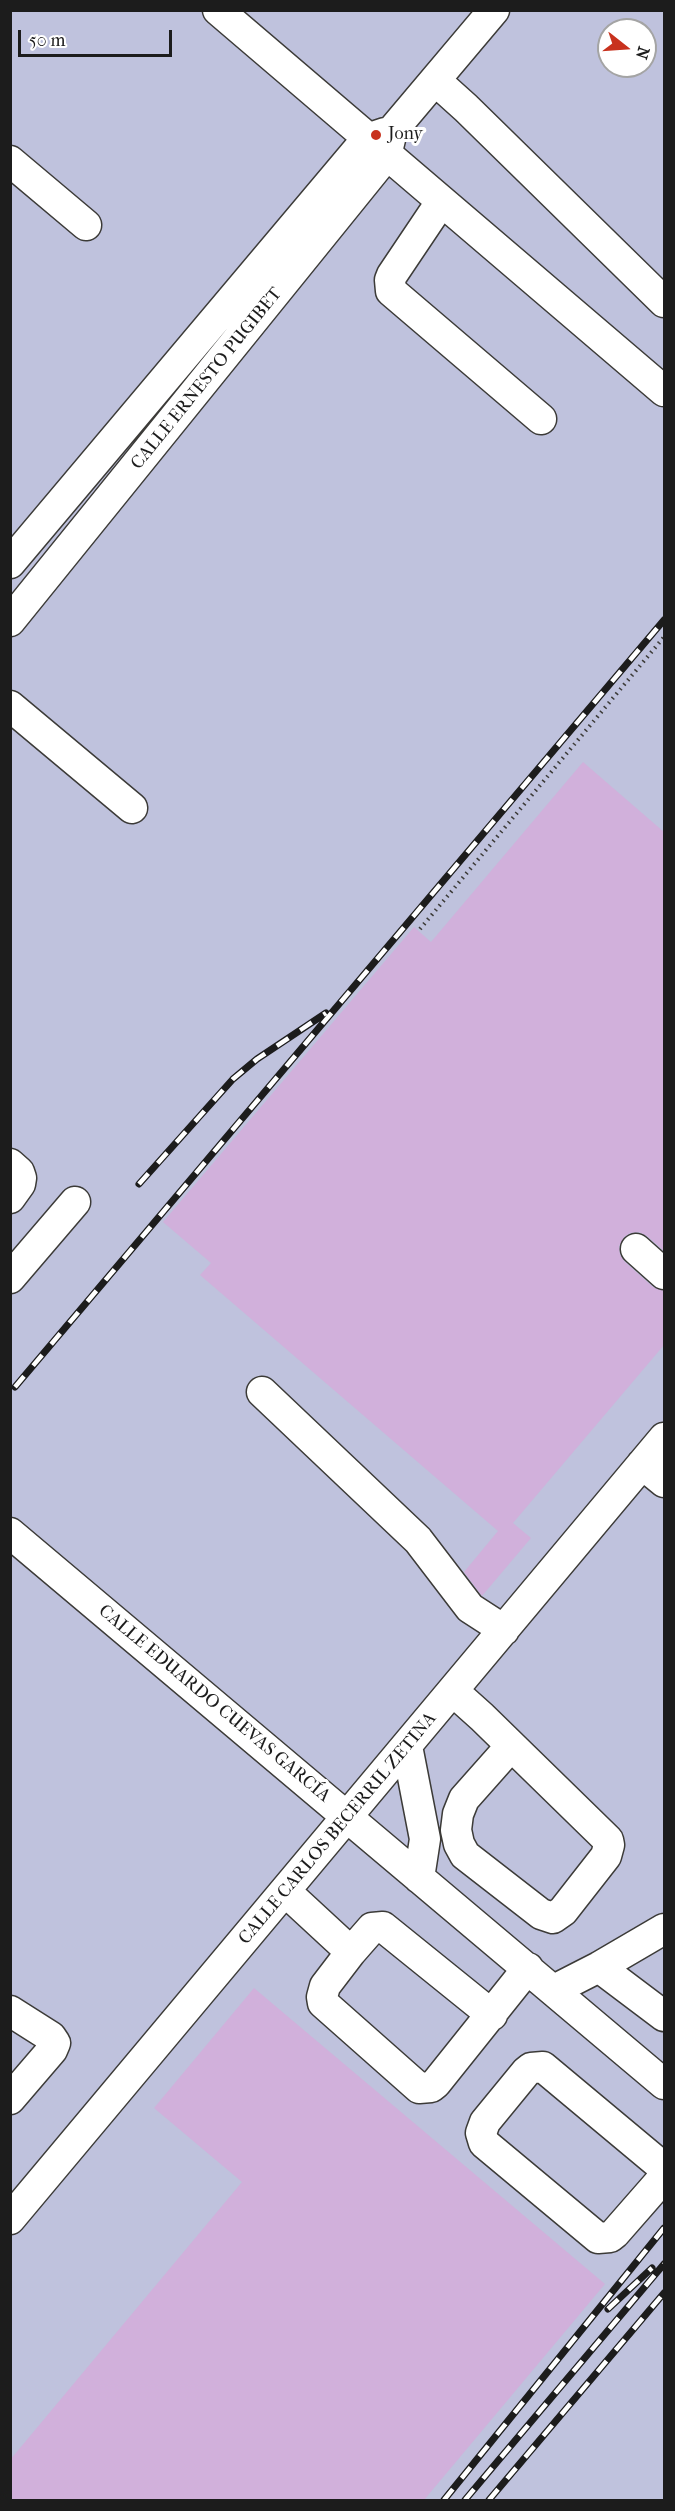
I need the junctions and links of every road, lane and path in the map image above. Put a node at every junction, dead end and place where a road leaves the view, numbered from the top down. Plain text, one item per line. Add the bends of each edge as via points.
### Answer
1 (218, 10) edge
2 (494, 10) edge
3 (436, 81) junction
4 (382, 142) junction
5 (10, 161) edge
6 (441, 202) junction
7 (86, 225) dead end
8 (664, 302) edge
9 (664, 391) edge
10 (541, 419) dead end
11 (34, 534) junction
12 (61, 559) junction
13 (10, 562) edge
14 (10, 621) edge
15 (664, 637) edge
16 (10, 706) edge
17 (132, 808) dead end
18 (420, 930) dead end
19 (10, 1164) edge
20 (10, 1198) edge
21 (75, 1202) dead end
22 (636, 1249) dead end
23 (664, 1274) edge
24 (10, 1278) edge
25 (262, 1392) dead end
26 (664, 1438) edge
27 (653, 1473) edge
28 (10, 1533) edge
29 (504, 1630) junction
30 (453, 1691) junction
31 (407, 1746) junction
32 (511, 1746) junction
33 (348, 1817) junction
34 (419, 1878) junction
35 (285, 1891) junction
36 (664, 1929) edge
37 (351, 1952) junction
38 (600, 1966) junction
39 (528, 1968) junction
40 (554, 1990) junction
41 (10, 2011) edge
42 (492, 2015) junction
43 (664, 2016) edge
44 (664, 2084) edge
45 (10, 2099) edge
46 (664, 2168) edge
47 (664, 2177) edge
48 (10, 2219) edge

1 - 4 street
2 - 3 street, CALLE ERNESTO PUGIBET
3 - 4 street, CALLE ERNESTO PUGIBET
3 - 8 street
4 - 6 street
4 - 11 street, CALLE ERNESTO PUGIBET
4 - 12 street, CALLE ERNESTO PUGIBET
5 - 7 street
6 - 9 street
6 - 10 street via 392,275 391,291
11 - 12 street
11 - 13 street, CALLE ERNESTO PUGIBET
12 - 14 street, CALLE ERNESTO PUGIBET
15 - 18 path
16 - 17 street
19 - 20 street via 21,1178
21 - 24 street
22 - 23 street
25 - 29 street via 418,1540 470,1608
26 - 27 street, CALLE CARLOS BECERRIL ZETINA
27 - 29 street, CALLE CARLOS BECERRIL ZETINA
28 - 33 street, CALLE EDUARDO CUEVAS GARCÍA
29 - 30 street, CALLE CARLOS BECERRIL ZETINA
30 - 31 street, CALLE CARLOS BECERRIL ZETINA
30 - 32 street
31 - 33 street, CALLE CARLOS BECERRIL ZETINA
31 - 34 street via 425,1839
32 - 32 street via 604,1835 609,1845 606,1856 553,1918 542,1914 465,1855 459,1844 456,1830 464,1798
33 - 34 street, CALLE EDUARDO CUEVAS GARCÍA
33 - 35 street, CALLE CARLOS BECERRIL ZETINA
34 - 39 street, CALLE EDUARDO CUEVAS GARCÍA
35 - 37 street
35 - 48 street, CALLE CARLOS BECERRIL ZETINA
36 - 38 street
37 - 42 street via 372,1928 383,1927
37 - 42 street via 322,1991 323,2002 419,2088 436,2083
38 - 40 street
38 - 43 street
39 - 40 street, CALLE EDUARDO CUEVAS GARCÍA
39 - 42 street
40 - 44 street, CALLE EDUARDO CUEVAS GARCÍA
41 - 45 street via 55,2043
46 - 47 street via 543,2067 526,2072 485,2122 481,2133 484,2143 598,2238 615,2234

